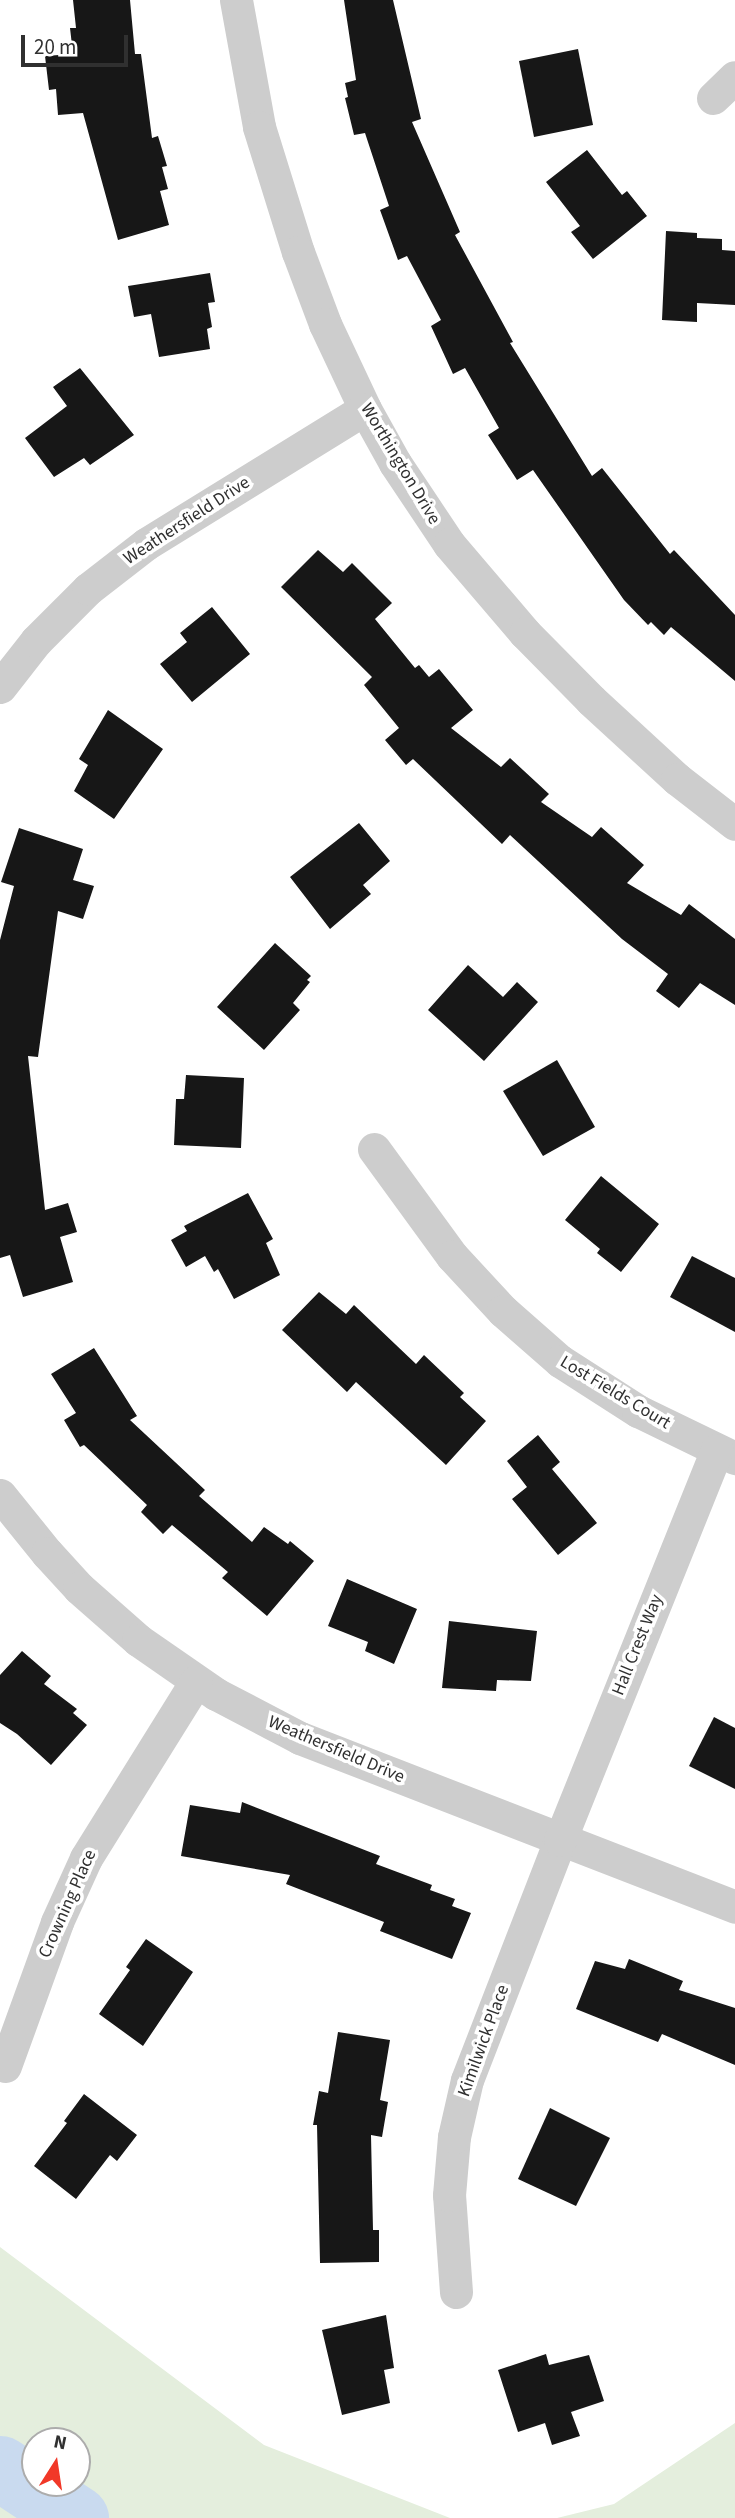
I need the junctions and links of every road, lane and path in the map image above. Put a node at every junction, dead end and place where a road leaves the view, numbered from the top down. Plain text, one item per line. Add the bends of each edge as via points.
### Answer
1 (236, 0) edge
2 (365, 409) junction
3 (0, 687) edge
4 (735, 824) edge
5 (374, 1149) dead end
6 (726, 1454) edge
7 (0, 1495) edge
8 (196, 1682) junction
9 (560, 1840) junction
10 (735, 1907) edge
11 (5, 2066) dead end
12 (456, 2292) dead end

1 - 2 street, Worthington Drive via 259,128 298,252
2 - 3 street, Weathersfield Drive via 146,544 88,589 36,641
2 - 4 street, Worthington Drive via 449,544 526,633 629,735
5 - 6 street, Lost Fields Court via 452,1256 560,1361 638,1411
6 - 9 street, Hall Crest Way
7 - 8 street, Weathersfield Drive via 79,1588 138,1640
8 - 9 street, Weathersfield Drive via 300,1738
8 - 11 street, Crowning Place via 86,1858 57,1922
9 - 10 street, Weathersfield Drive
9 - 12 street, Kimilwick Place via 467,2080 454,2137 449,2195

